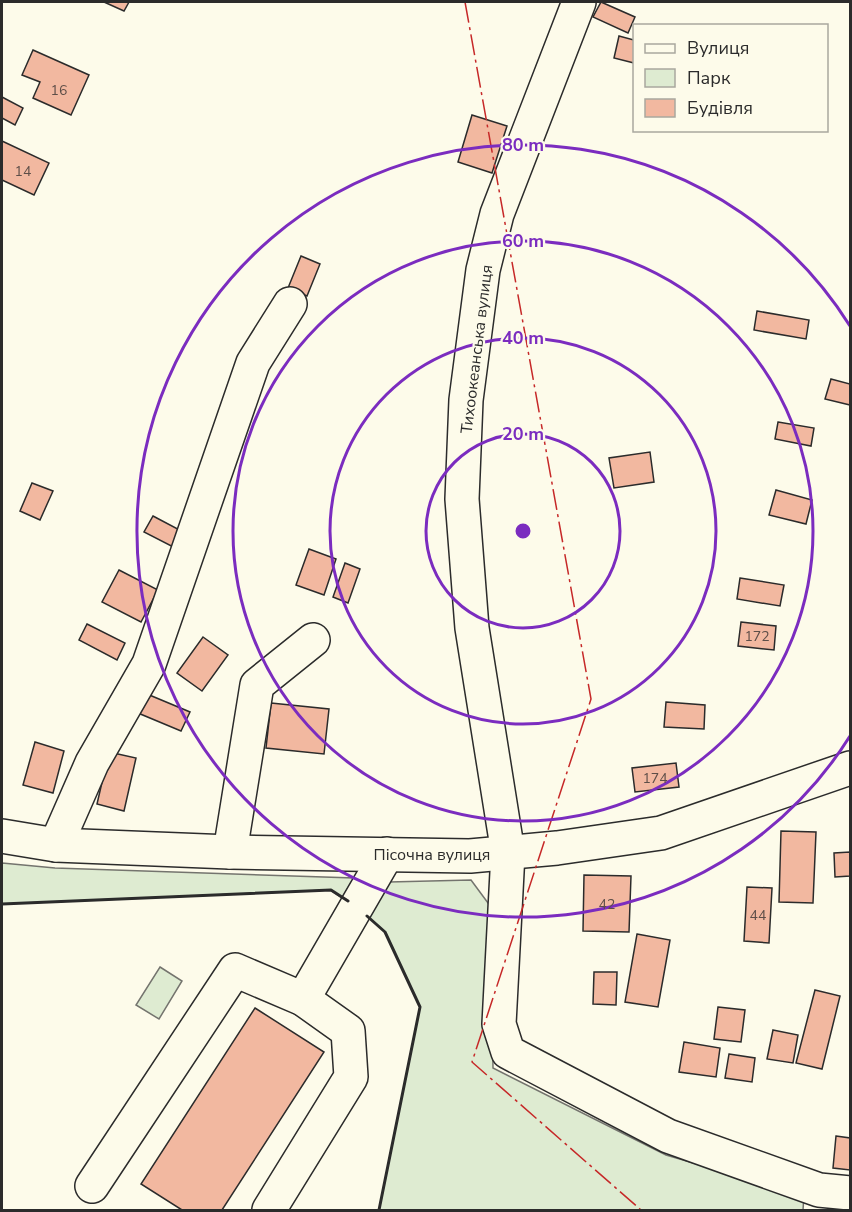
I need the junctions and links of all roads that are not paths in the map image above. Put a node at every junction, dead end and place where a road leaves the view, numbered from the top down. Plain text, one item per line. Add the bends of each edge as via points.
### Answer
1 (579, 2) edge
2 (290, 304) dead end
3 (313, 640) dead end
4 (850, 768) edge
5 (2, 836) edge
6 (56, 845) junction
7 (230, 852) junction
8 (508, 853) junction
9 (387, 854) junction
10 (303, 999) junction
11 (92, 1186) dead end
12 (829, 1198) edge
13 (269, 1210) edge

1 - 8 street, Тихоокеанська вулиця via 497,214 483,270 466,400 462,499 472,628
2 - 6 street via 253,363 149,664 92,763
3 - 7 street via 258,685
4 - 8 street, Пісочна вулиця via 661,833
5 - 6 street, Пісочна вулиця
6 - 7 street, Пісочна вулиця
7 - 9 street, Пісочна вулиця
8 - 9 street, Пісочна вулиця
8 - 12 street, Тихоокеанська вулиця via 499,1024 508,1052 668,1136
9 - 10 street
10 - 11 street via 235,970
10 - 13 street via 348,1031 351,1077

